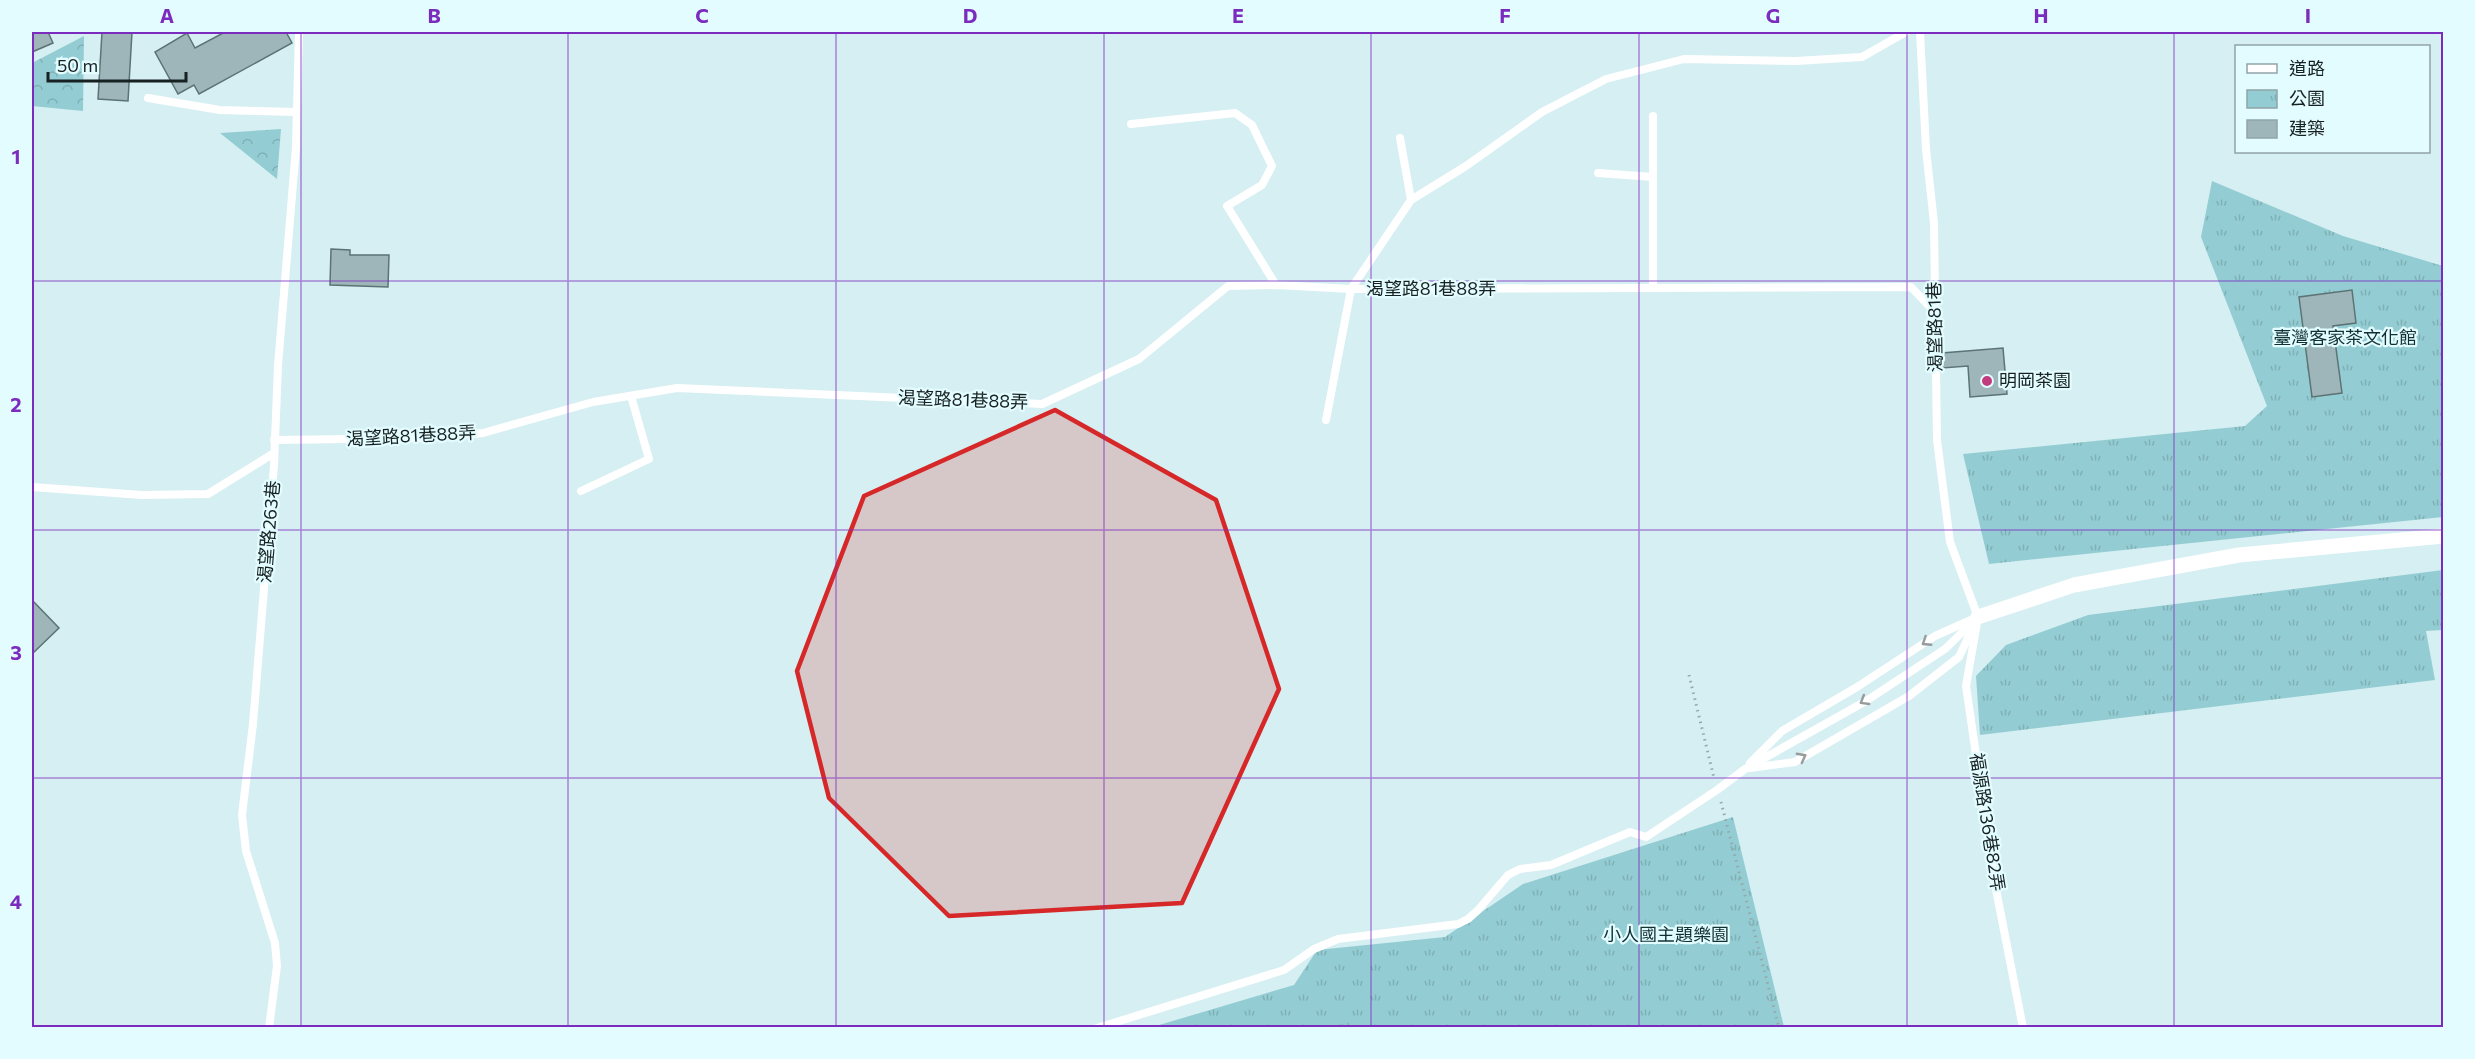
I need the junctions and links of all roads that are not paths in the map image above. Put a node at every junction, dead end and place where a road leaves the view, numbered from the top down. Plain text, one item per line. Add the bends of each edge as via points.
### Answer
1 (299, 32) edge
2 (1906, 32) edge
3 (1920, 32) edge
4 (148, 98) dead end
5 (297, 112) junction
6 (1653, 116) dead end
7 (1131, 124) dead end
8 (1400, 138) dead end
9 (1598, 173) dead end
10 (1653, 177) junction
11 (1411, 200) junction
12 (1276, 285) junction
13 (1653, 288) junction
14 (1351, 289) junction
15 (1935, 312) junction
16 (631, 396) junction
17 (1326, 420) dead end
18 (274, 440) junction
19 (274, 453) junction
20 (32, 487) edge
21 (581, 491) dead end
22 (2444, 536) edge
23 (1978, 616) junction
24 (1745, 769) junction
25 (269, 1028) edge
26 (1097, 1028) edge
27 (2023, 1028) edge

1 - 5 lane, 渴望路263巷
2 - 11 lane via 1862,57 1796,61 1684,59 1606,79 1542,112
3 - 15 lane, 渴望路81巷 via 1934,223
4 - 5 lane via 220,110
5 - 18 lane, 渴望路263巷
6 - 10 lane
7 - 12 lane via 1235,113 1252,125 1272,166 1262,185 1227,206
8 - 11 lane
9 - 10 lane
10 - 13 lane
11 - 14 lane
12 - 14 lane, 渴望路81巷88弄
12 - 16 lane, 渴望路81巷88弄 via 1228,286 1139,359 1042,404 677,388
13 - 14 lane, 渴望路81巷88弄
13 - 15 lane, 渴望路81巷88弄 via 1911,287
14 - 17 lane
15 - 23 lane, 渴望路81巷 via 1937,440 1950,542
16 - 18 lane, 渴望路81巷88弄 via 593,402 483,433 427,438
16 - 21 lane via 649,459
18 - 19 lane, 渴望路263巷
19 - 20 lane via 208,494 142,495
19 - 25 lane, 渴望路263巷 via 242,815 246,851 275,943 278,966
22 - 23 street via 2239,555 2074,585
23 -> 24 lane via 1935,656 1866,701
23 -> 24 lane via 1935,636 1782,730
24 -> 23 lane via 1795,762 1909,696 1959,657
23 - 27 lane, 福源路136巷82弄 via 1966,686 1994,879
24 - 26 lane via 1646,837 1629,832 1551,865 1520,869 1508,875 1478,910 1458,924 1338,939 1314,949 1284,970

